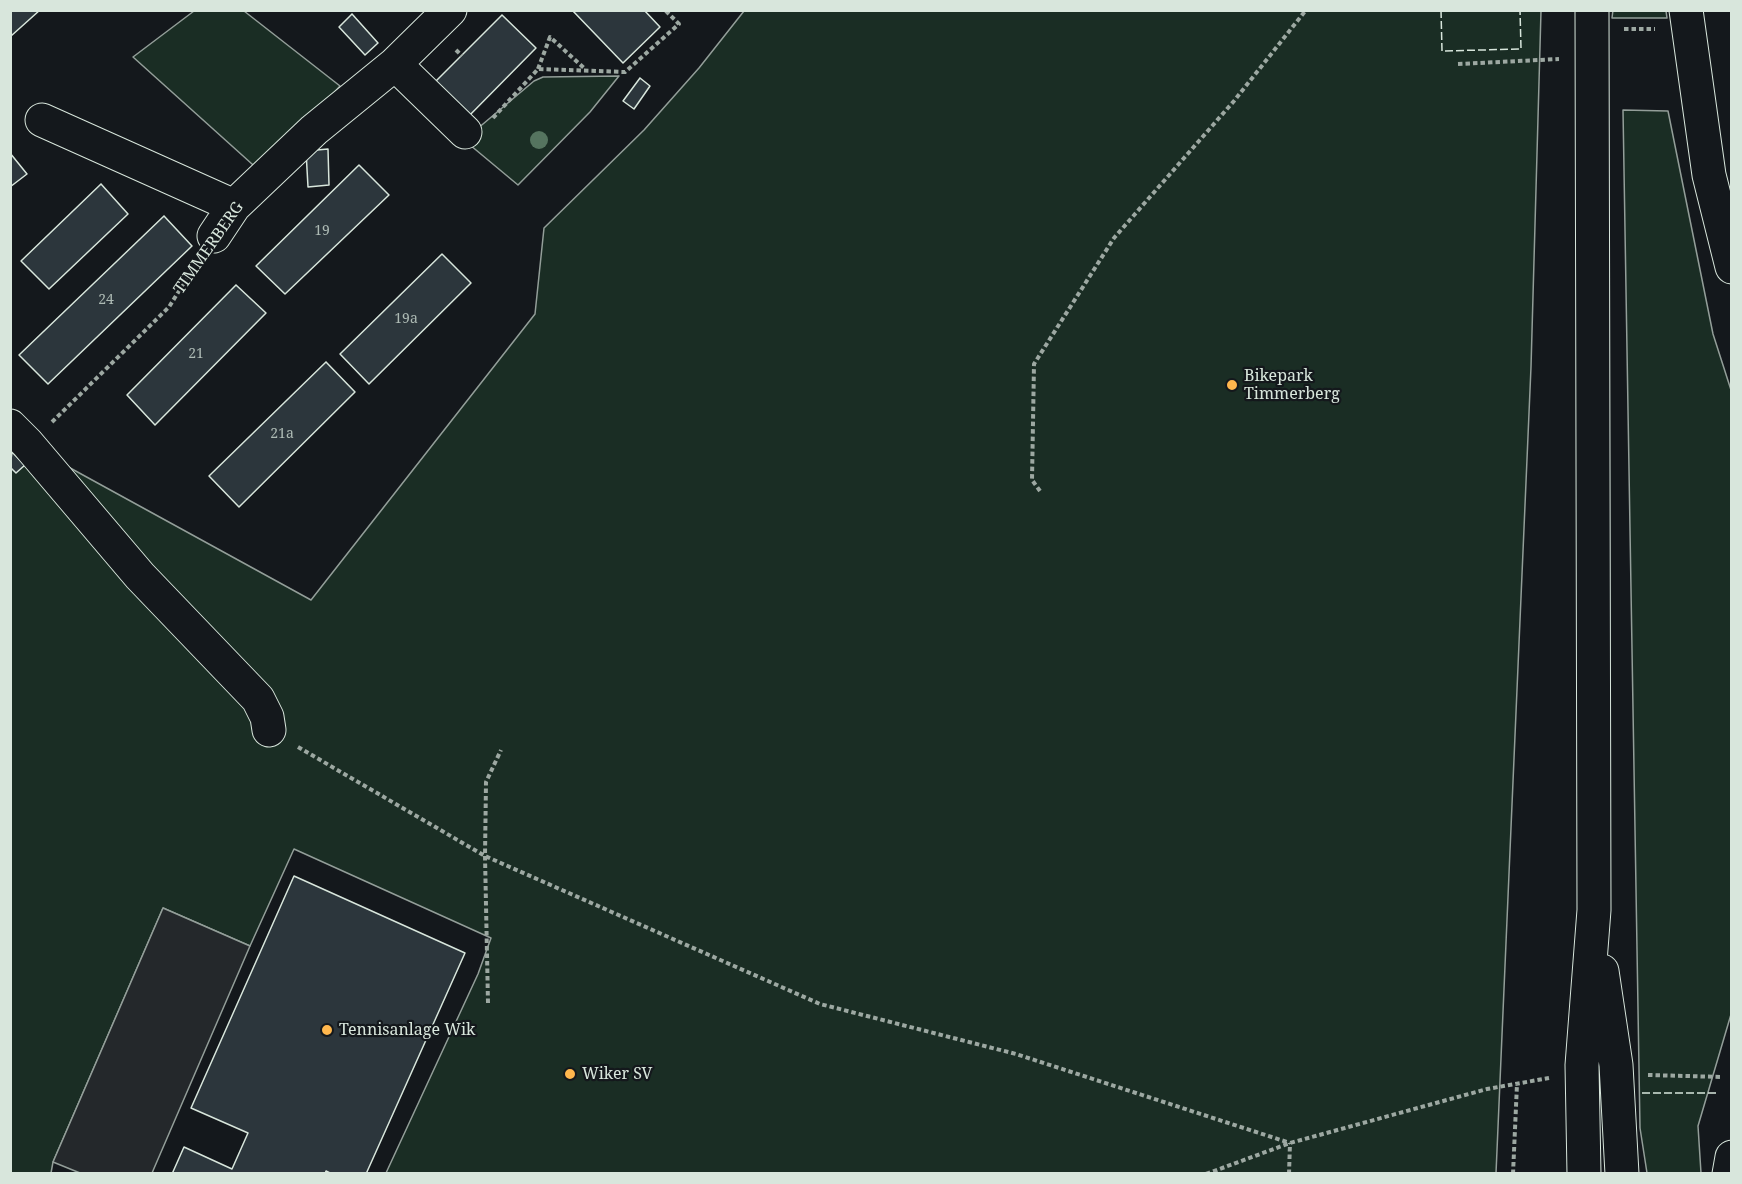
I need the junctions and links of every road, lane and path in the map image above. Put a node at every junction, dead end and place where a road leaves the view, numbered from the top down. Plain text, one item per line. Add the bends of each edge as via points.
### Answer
1 (450, 10) edge
2 (665, 10) edge
3 (1306, 10) edge
4 (1592, 20) edge
5 (1686, 20) edge
6 (1566, 59) dead end
7 (395, 63) junction
8 (1458, 64) dead end
9 (538, 69) junction
10 (586, 69) junction
11 (42, 120) dead end
12 (465, 132) joint
13 (234, 206) junction
14 (214, 236) joint
15 (1731, 267) edge
16 (19, 434) edge
17 (1040, 491) dead end
18 (268, 730) joint
19 (501, 750) dead end
20 (485, 856) junction
21 (1593, 910) junction
22 (488, 1003) dead end
23 (1642, 1075) dead end
24 (1552, 1077) dead end
25 (1723, 1077) dead end
26 (1517, 1084) junction
27 (1290, 1143) junction
28 (1731, 1157) edge
29 (1206, 1173) edge
30 (1289, 1173) edge
31 (1513, 1173) edge
32 (1584, 1173) edge
33 (1622, 1173) edge
34 (1729, 1173) edge

1 - 7 main road, TIMMERBERG
2 - 10 path via 679,24 625,72
3 - 17 path via 1234,101 1114,238 1034,364 1032,480
4 - 5 path
4 - 21 main road
5 - 15 main road via 1709,175
6 - 8 path
7 - 12 main road
7 - 13 main road, TIMMERBERG via 314,130
9 - 10 path
9 - 10 path via 550,37
9 - 12 path via 481,131
11 - 13 main road
13 - 14 main road, TIMMERBERG
14 - 16 path, TIMMERBERG via 169,307 58,418
16 - 18 main road via 140,576 258,699 267,717
18 - 20 path
19 - 20 path via 486,782
20 - 22 path
20 - 27 path via 820,1004 1016,1054
21 - 32 main road via 1582,1065
21 - 33 main road via 1616,1065
23 - 25 path
24 - 26 path
26 - 27 path
26 - 31 path
27 - 29 path
27 - 30 path
28 - 34 main road

